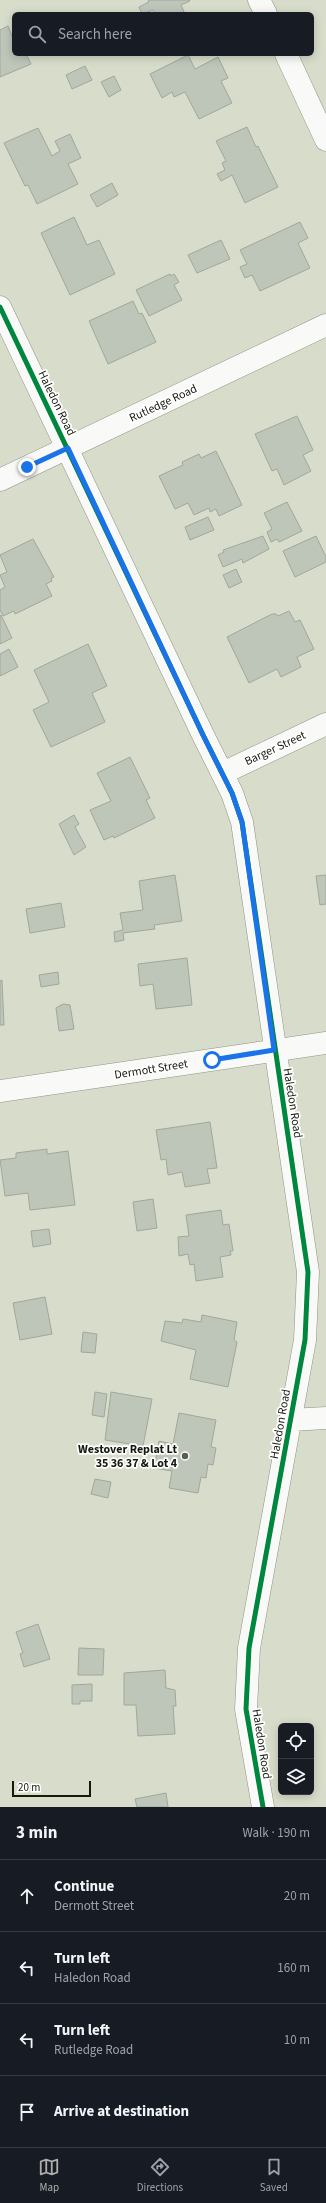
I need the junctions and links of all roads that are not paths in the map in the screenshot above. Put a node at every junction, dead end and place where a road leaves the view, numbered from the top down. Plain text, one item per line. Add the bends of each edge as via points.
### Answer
1 (260, 0) edge
2 (265, 12) edge
3 (287, 56) edge
4 (326, 140) edge
5 (0, 307) edge
6 (326, 325) edge
7 (68, 448) junction
8 (0, 480) edge
9 (326, 724) edge
10 (223, 773) junction
11 (326, 1043) edge
12 (274, 1050) junction
13 (0, 1091) edge
14 (326, 1418) edge
15 (291, 1420) junction
16 (263, 1807) edge

1 - 2 street
3 - 4 street
5 - 7 street, Haledon Road
6 - 7 street, Rutledge Road
7 - 8 street, Rutledge Road
7 - 10 street, Haledon Road
9 - 10 street, Barger Street
10 - 12 street, Haledon Road via 242,822
11 - 12 street, Dermott Street
12 - 13 street, Dermott Street
12 - 15 street, Haledon Road via 308,1278 305,1340
14 - 15 street
15 - 16 street, Haledon Road via 249,1648 246,1686 249,1731

